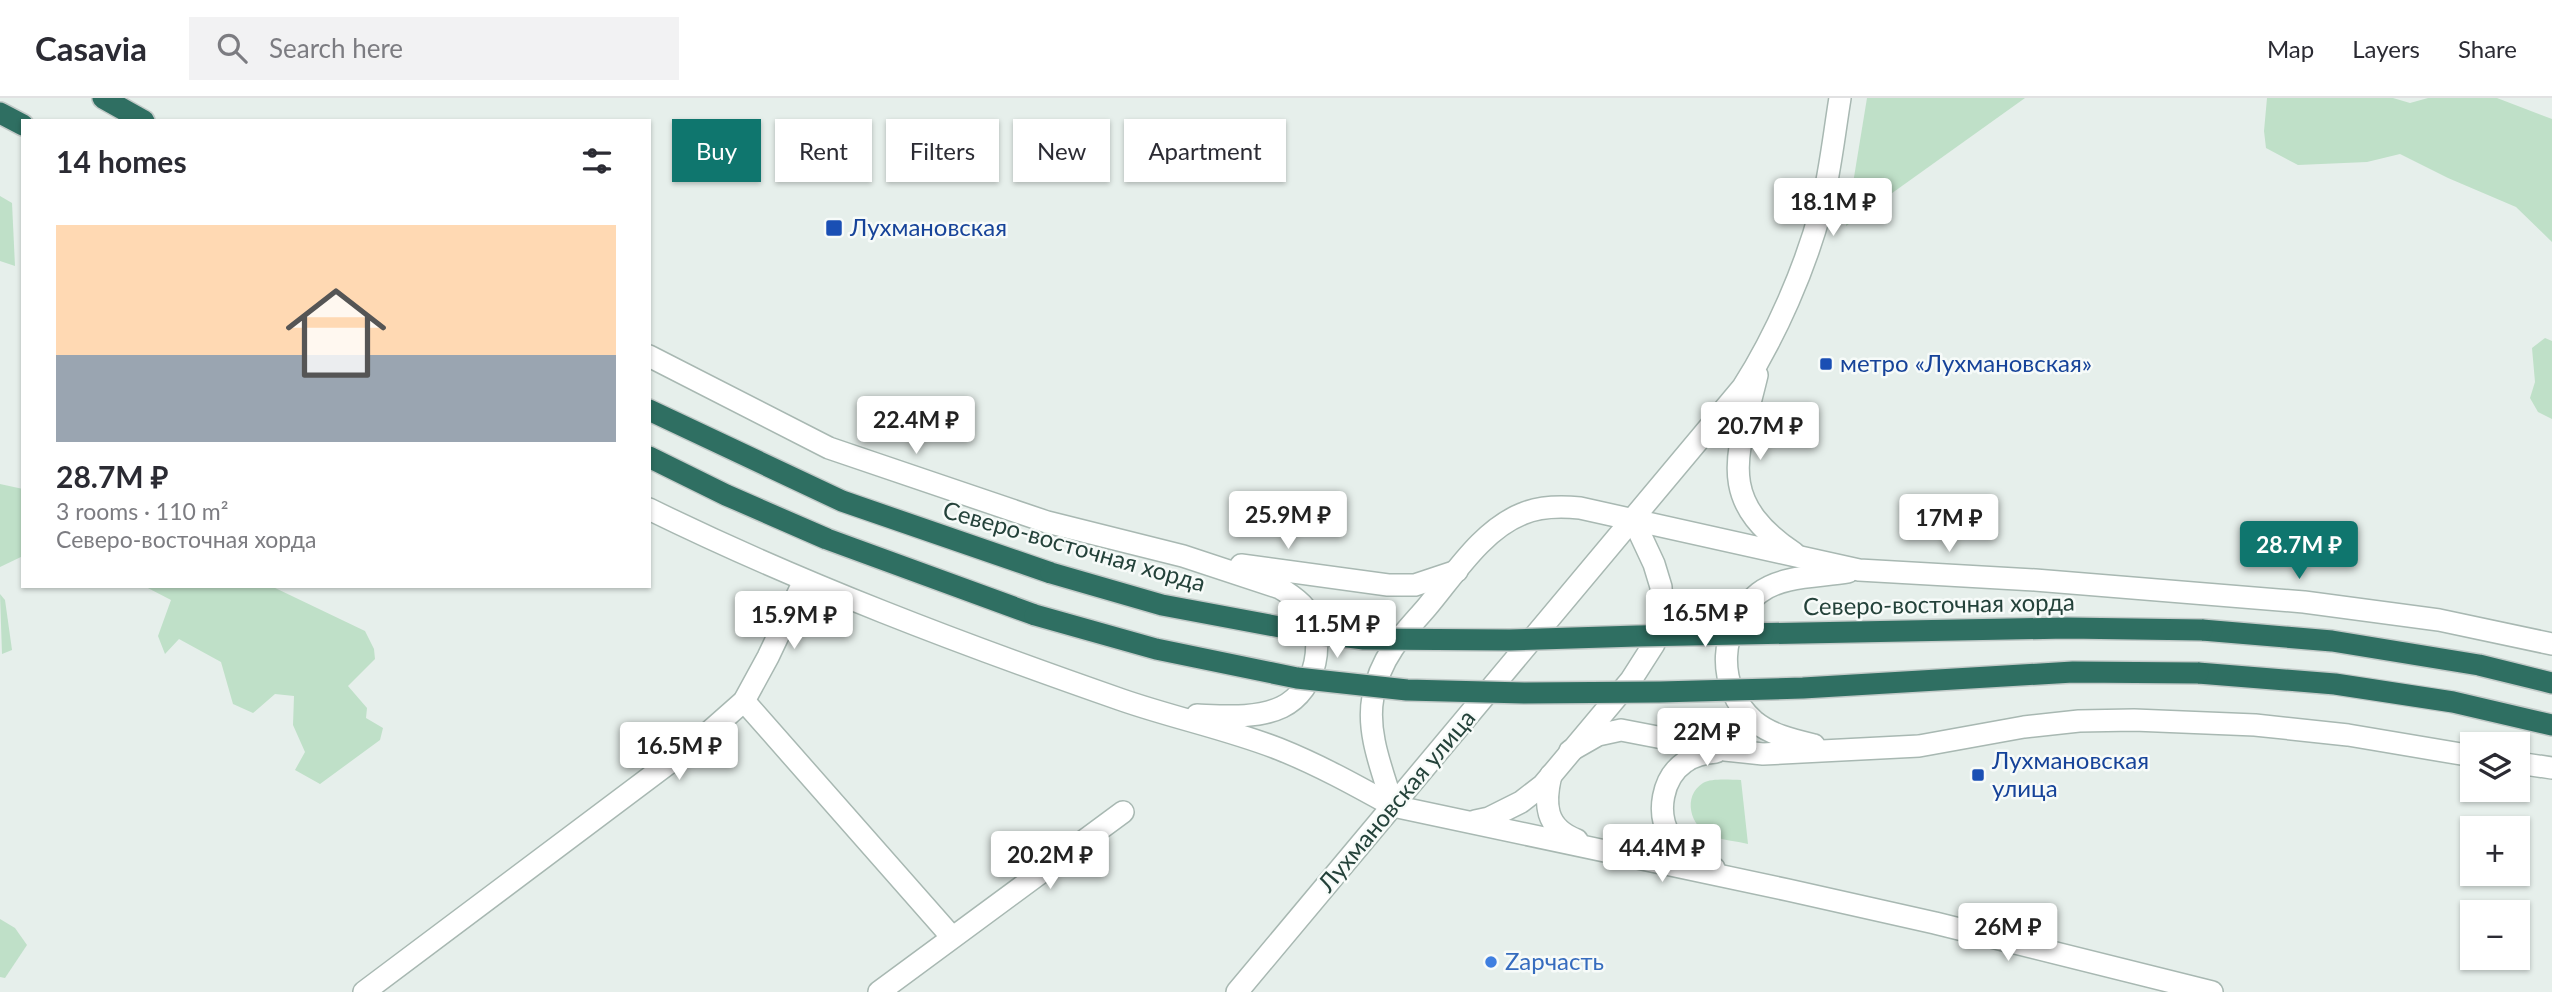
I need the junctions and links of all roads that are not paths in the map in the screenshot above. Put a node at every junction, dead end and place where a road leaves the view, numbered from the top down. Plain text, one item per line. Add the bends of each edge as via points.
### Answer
1 (103, 98) edge
2 (1840, 98) edge
3 (0, 113) edge
4 (140, 119) edge
5 (21, 124) edge
6 (651, 357) edge
7 (1762, 358) junction
8 (651, 411) edge
9 (651, 458) edge
10 (651, 510) edge
11 (1633, 519) junction
12 (1184, 556) junction
13 (1801, 558) junction
14 (1457, 570) junction
15 (1860, 570) junction
16 (804, 581) junction
17 (2552, 644) edge
18 (2552, 683) edge
19 (744, 701) junction
20 (1163, 713) junction
21 (2552, 725) edge
22 (1725, 750) junction
23 (1570, 751) junction
24 (1839, 751) junction
25 (2460, 754) edge
26 (2530, 765) edge
27 (2552, 768) edge
28 (1551, 774) junction
29 (1393, 806) junction
30 (1123, 811) dead end
31 (1472, 822) junction
32 (1602, 849) junction
33 (1731, 878) junction
34 (951, 936) junction
35 (364, 992) edge
36 (879, 992) edge
37 (1237, 992) edge
38 (2209, 992) edge

1 - 4 highway
2 - 7 street via 1821,209
3 - 5 highway
6 - 12 street via 829,448 1047,522
7 - 11 street, Лухмановская улица via 1727,408
7 - 13 street via 1741,439 1738,481 1745,505 1760,527
8 - 18 highway, Северо-восточная хорда, bridge via 842,501 1051,573 1162,605 1307,632 1364,639 1510,640 2067,628 2202,630 2332,641 2479,665
9 - 21 highway, bridge via 827,539 1035,615 1156,649 1297,678 1406,690 1524,693 1802,688 2073,672 2198,673 2335,684 2453,702
10 - 16 street
11 - 13 street
11 - 14 street via 1562,506 1521,514 1484,540
11 - 23 street via 1660,584 1660,626 1645,662
11 - 29 street, Лухмановская улица
12 - 14 street via 1388,585 1415,585
12 - 20 street via 1280,588 1293,597 1313,625 1317,655 1307,684 1286,705 1272,711 1215,716
13 - 15 street
14 - 29 street via 1393,648 1378,675 1372,723
15 - 17 street via 2304,602 2439,620
15 - 24 street via 1789,580 1760,592 1732,627 1726,655 1729,684 1753,720 1778,735
16 - 19 street
16 - 20 street
19 - 34 street
19 - 35 street via 701,739
20 - 29 street via 1309,761
22 - 23 street via 1621,730 1598,735
22 - 24 street via 1763,754
22 - 33 street via 1684,762 1664,792 1662,810 1666,827 1679,846
23 - 28 street
24 - 25 street via 1919,746 2079,721 2134,720 2295,729
26 - 27 street
28 - 31 street via 1521,802
28 - 32 street via 1546,797 1550,818 1570,837
29 - 31 street
29 - 37 street, Лухмановская улица
30 - 34 street
31 - 32 street
32 - 33 street
33 - 38 street via 1935,923
34 - 36 street

